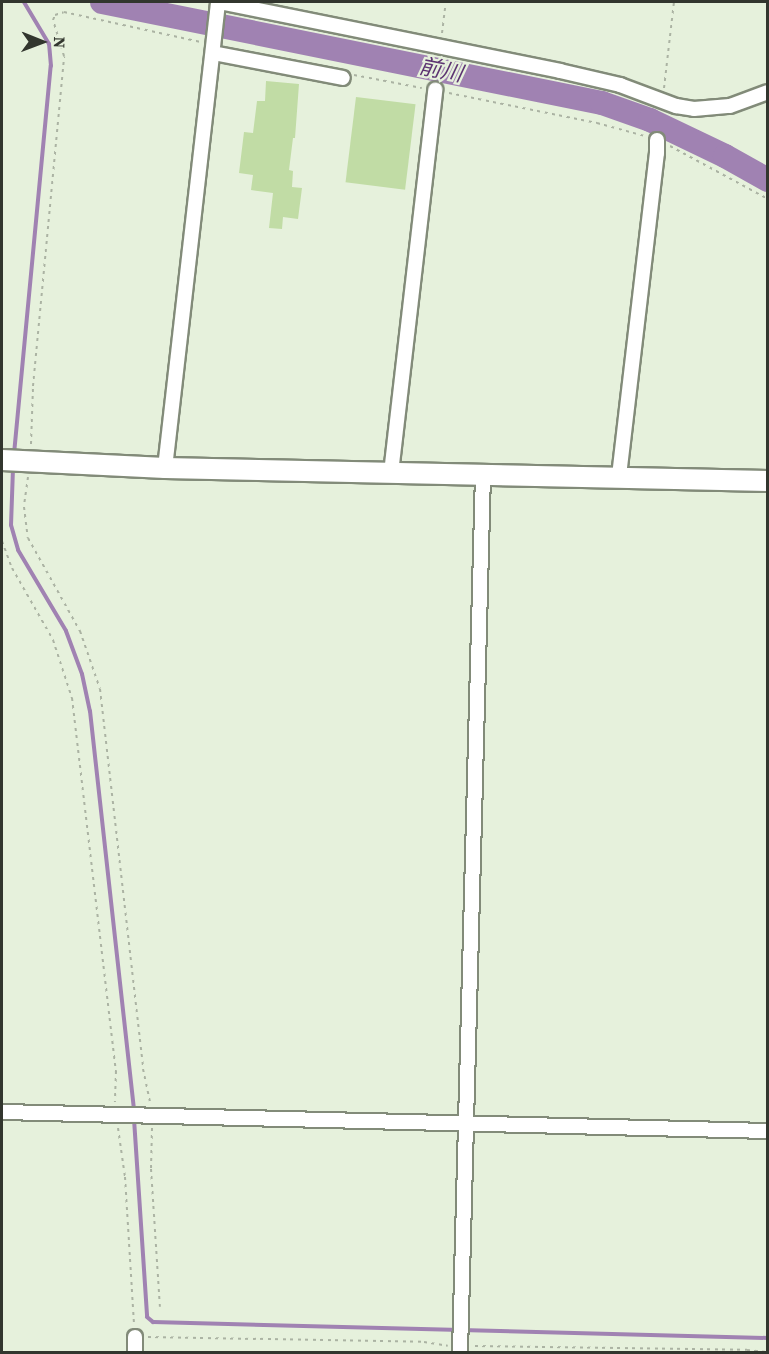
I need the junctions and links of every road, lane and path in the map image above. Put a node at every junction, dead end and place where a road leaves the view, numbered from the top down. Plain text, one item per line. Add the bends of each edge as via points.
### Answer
1 (446, 2) edge
2 (674, 2) edge
3 (217, 6) edge
4 (214, 46) junction
5 (441, 48) junction
6 (343, 78) joint
7 (435, 90) junction
8 (768, 92) edge
9 (663, 99) junction
10 (657, 140) junction
11 (768, 199) edge
12 (2, 460) edge
13 (28, 462) junction
14 (165, 468) junction
15 (391, 473) junction
16 (483, 474) junction
17 (619, 476) junction
18 (768, 481) edge
19 (2, 542) edge
20 (2, 1112) edge
21 (118, 1114) junction
22 (149, 1115) junction
23 (466, 1124) junction
24 (768, 1131) edge
25 (160, 1308) dead end
26 (135, 1336) joint
27 (460, 1350) edge
28 (135, 1353) edge

1 - 5 path
2 - 9 path
3 - 4 street
3 - 5 street
4 - 6 street
4 - 13 path via 64,12 55,15 53,20 64,56
4 - 14 street
5 - 9 street via 570,74
6 - 7 path via 355,74
7 - 10 path via 597,123
7 - 15 street
8 - 9 street via 730,106 693,109
10 - 11 path via 694,156
10 - 17 street
12 - 13 street
13 - 14 street
13 - 22 path via 24,507 28,538 80,631 100,690
14 - 15 street
15 - 16 street
16 - 17 street
16 - 23 street
17 - 18 street
19 - 21 path via 12,568 53,640 72,698
20 - 21 street
21 - 22 street
21 - 26 path
22 - 23 street
22 - 25 path
23 - 24 street
23 - 27 street
26 - 28 street

